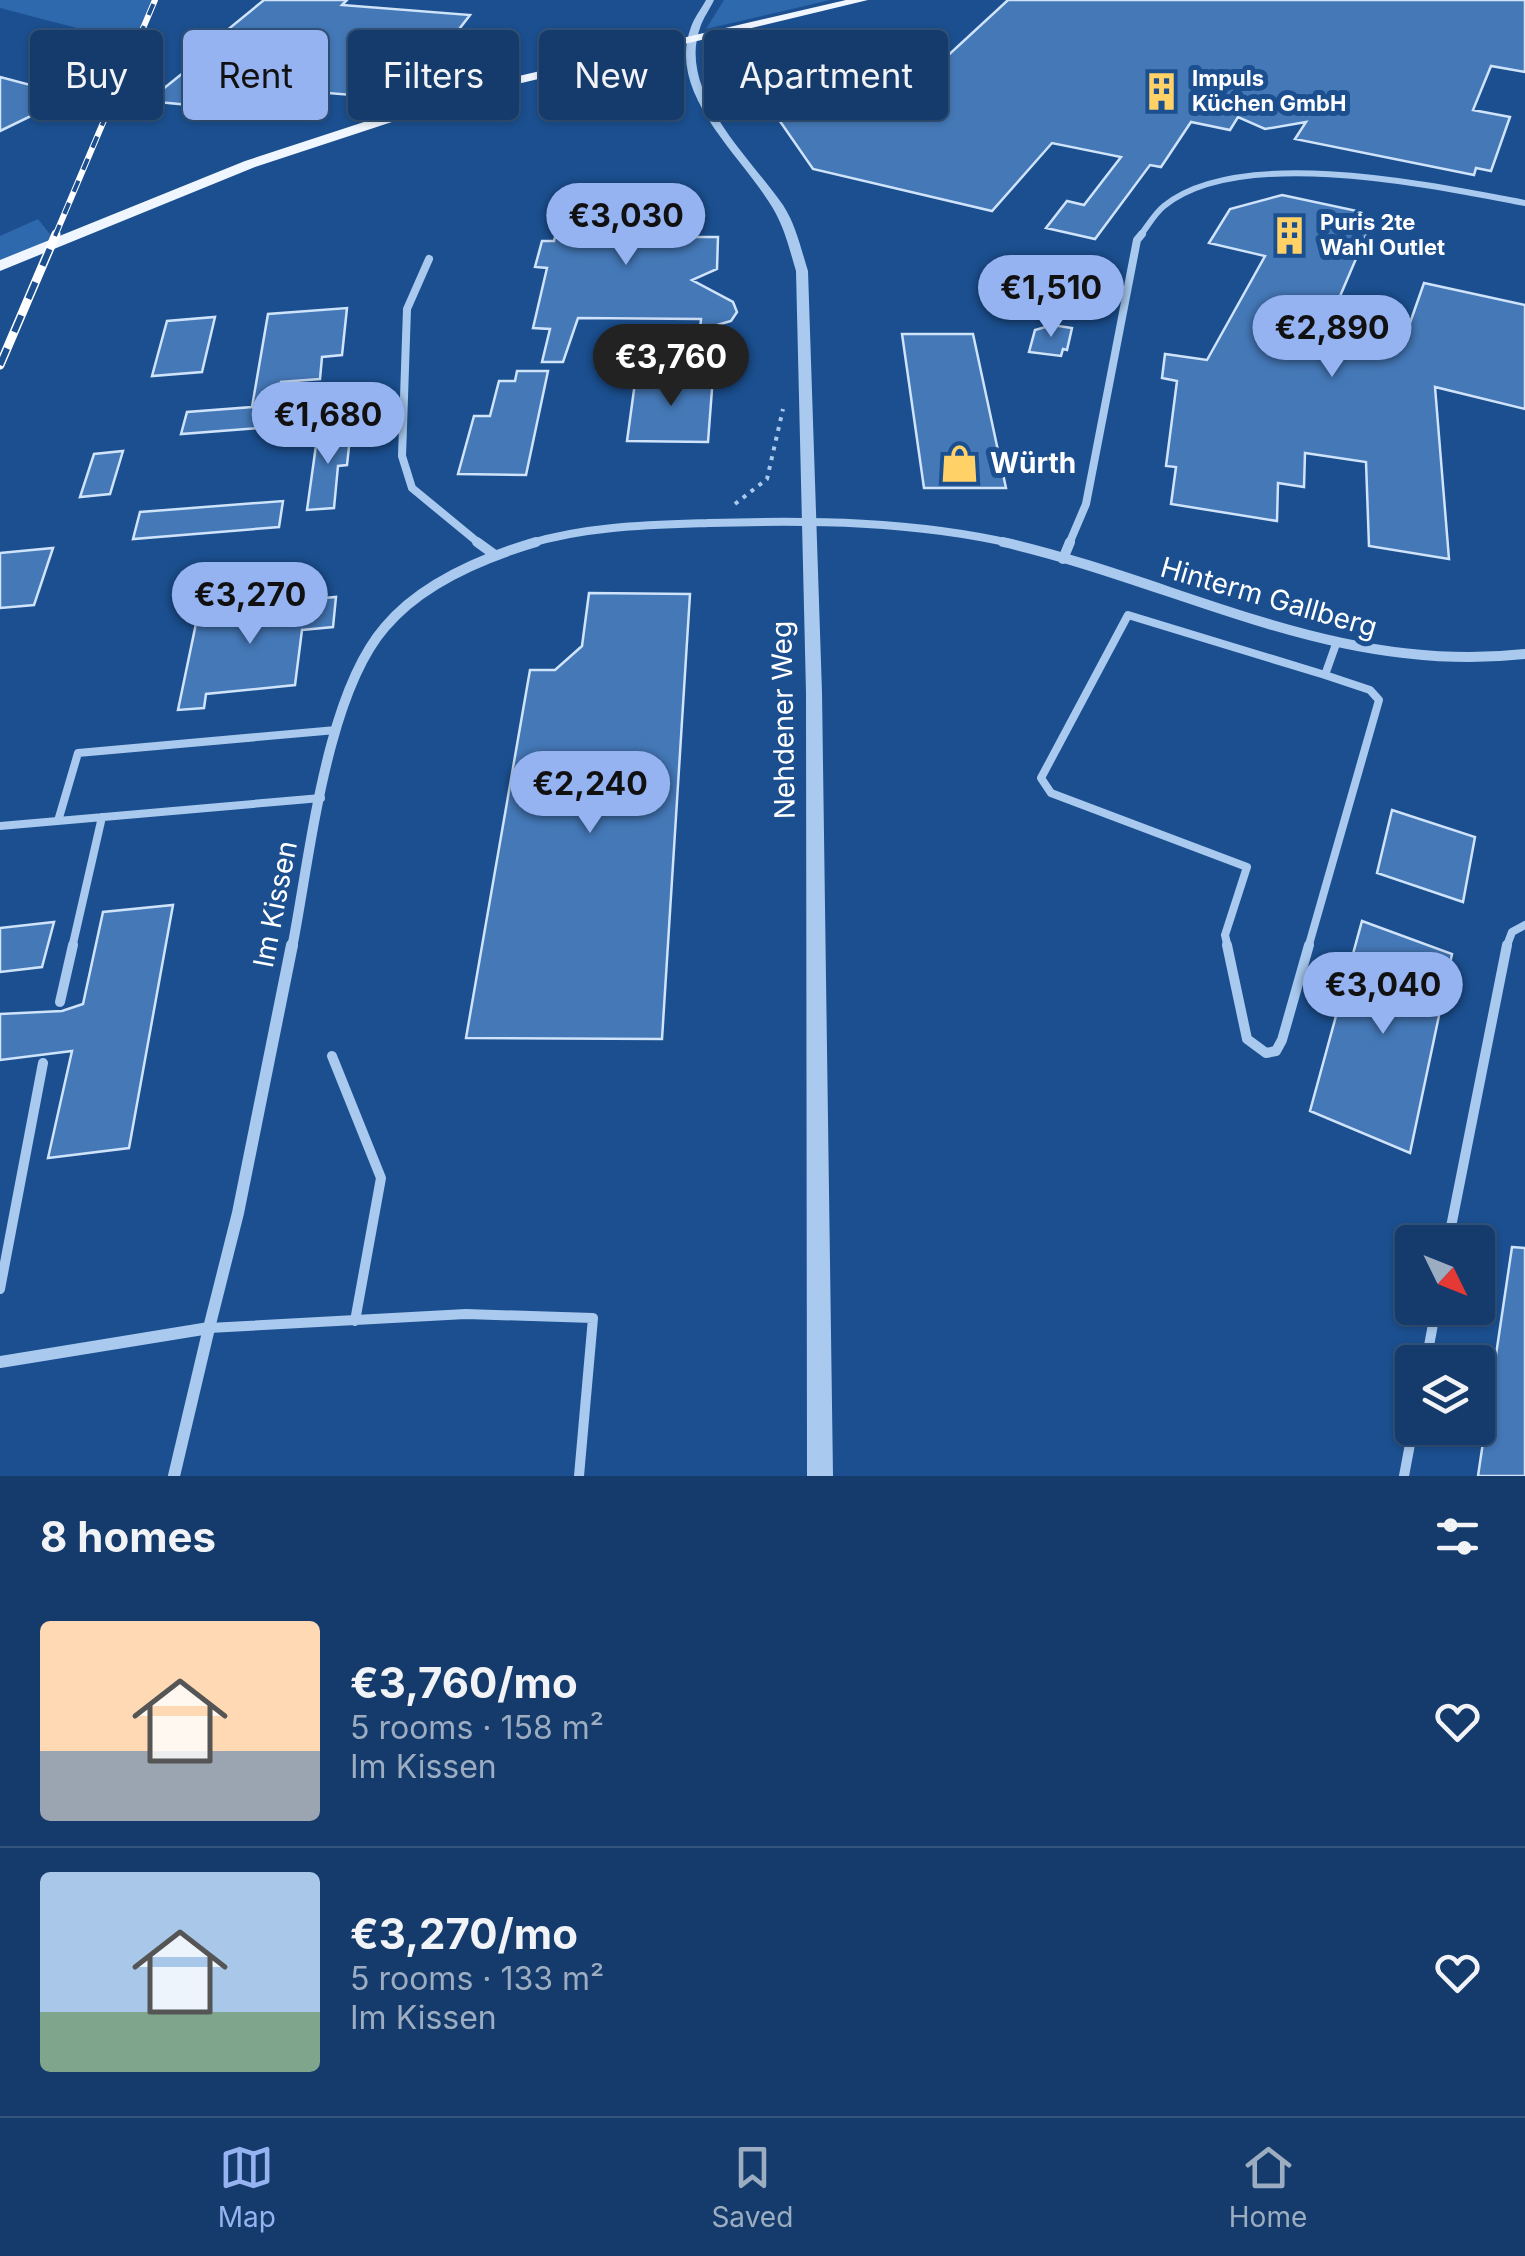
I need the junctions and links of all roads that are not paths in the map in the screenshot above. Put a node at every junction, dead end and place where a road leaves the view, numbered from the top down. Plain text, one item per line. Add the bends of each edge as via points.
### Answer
1 (710, 0) edge
2 (862, 0) edge
3 (1525, 203) edge
4 (429, 259) dead end
5 (2, 265) edge
6 (806, 522) junction
7 (495, 555) junction
8 (1063, 559) junction
9 (1336, 644) junction
10 (1525, 654) edge
11 (1325, 675) junction
12 (336, 730) junction
13 (321, 798) junction
14 (102, 817) junction
15 (58, 820) junction
16 (0, 826) edge
17 (1525, 925) edge
18 (60, 1002) dead end
19 (332, 1056) dead end
20 (43, 1062) dead end
21 (1451, 1225) edge
22 (0, 1289) edge
23 (355, 1320) junction
24 (209, 1328) junction
25 (0, 1362) edge
26 (1410, 1445) edge
27 (174, 1476) edge
28 (579, 1476) edge
29 (820, 1476) edge
30 (1404, 1476) edge

1 - 6 street, Nehdener Weg via 688,46 690,72 709,114 780,210 802,272
2 - 5 main road via 476,90 356,127
3 - 8 street via 1319,172 1239,179 1166,206 1137,240 1086,504
4 - 7 street via 407,309 402,456 412,488
6 - 7 street, Im Kissen via 630,527 556,536
6 - 8 street, Hinterm Gallberg via 946,530
6 - 29 street, Nehdener Weg via 814,692
7 - 12 street, Im Kissen via 394,617 364,658
8 - 9 street, Hinterm Gallberg
9 - 10 street, Hinterm Gallberg via 1450,660
9 - 11 lane
11 - 11 lane via 1370,690 1379,700 1282,1040 1266,1053 1247,1038 1225,935 1247,867 1051,793 1041,778 1128,615
12 - 13 street, Im Kissen
12 - 15 lane via 78,753
13 - 14 lane
13 - 24 street, Im Kissen
14 - 15 lane
14 - 18 lane
15 - 16 lane
17 - 21 lane via 1512,932 1504,952
19 - 23 lane via 381,1178
20 - 22 lane
23 - 24 lane
23 - 28 lane via 466,1314 594,1318
24 - 25 street
24 - 27 street, Im Kissen
26 - 30 lane

